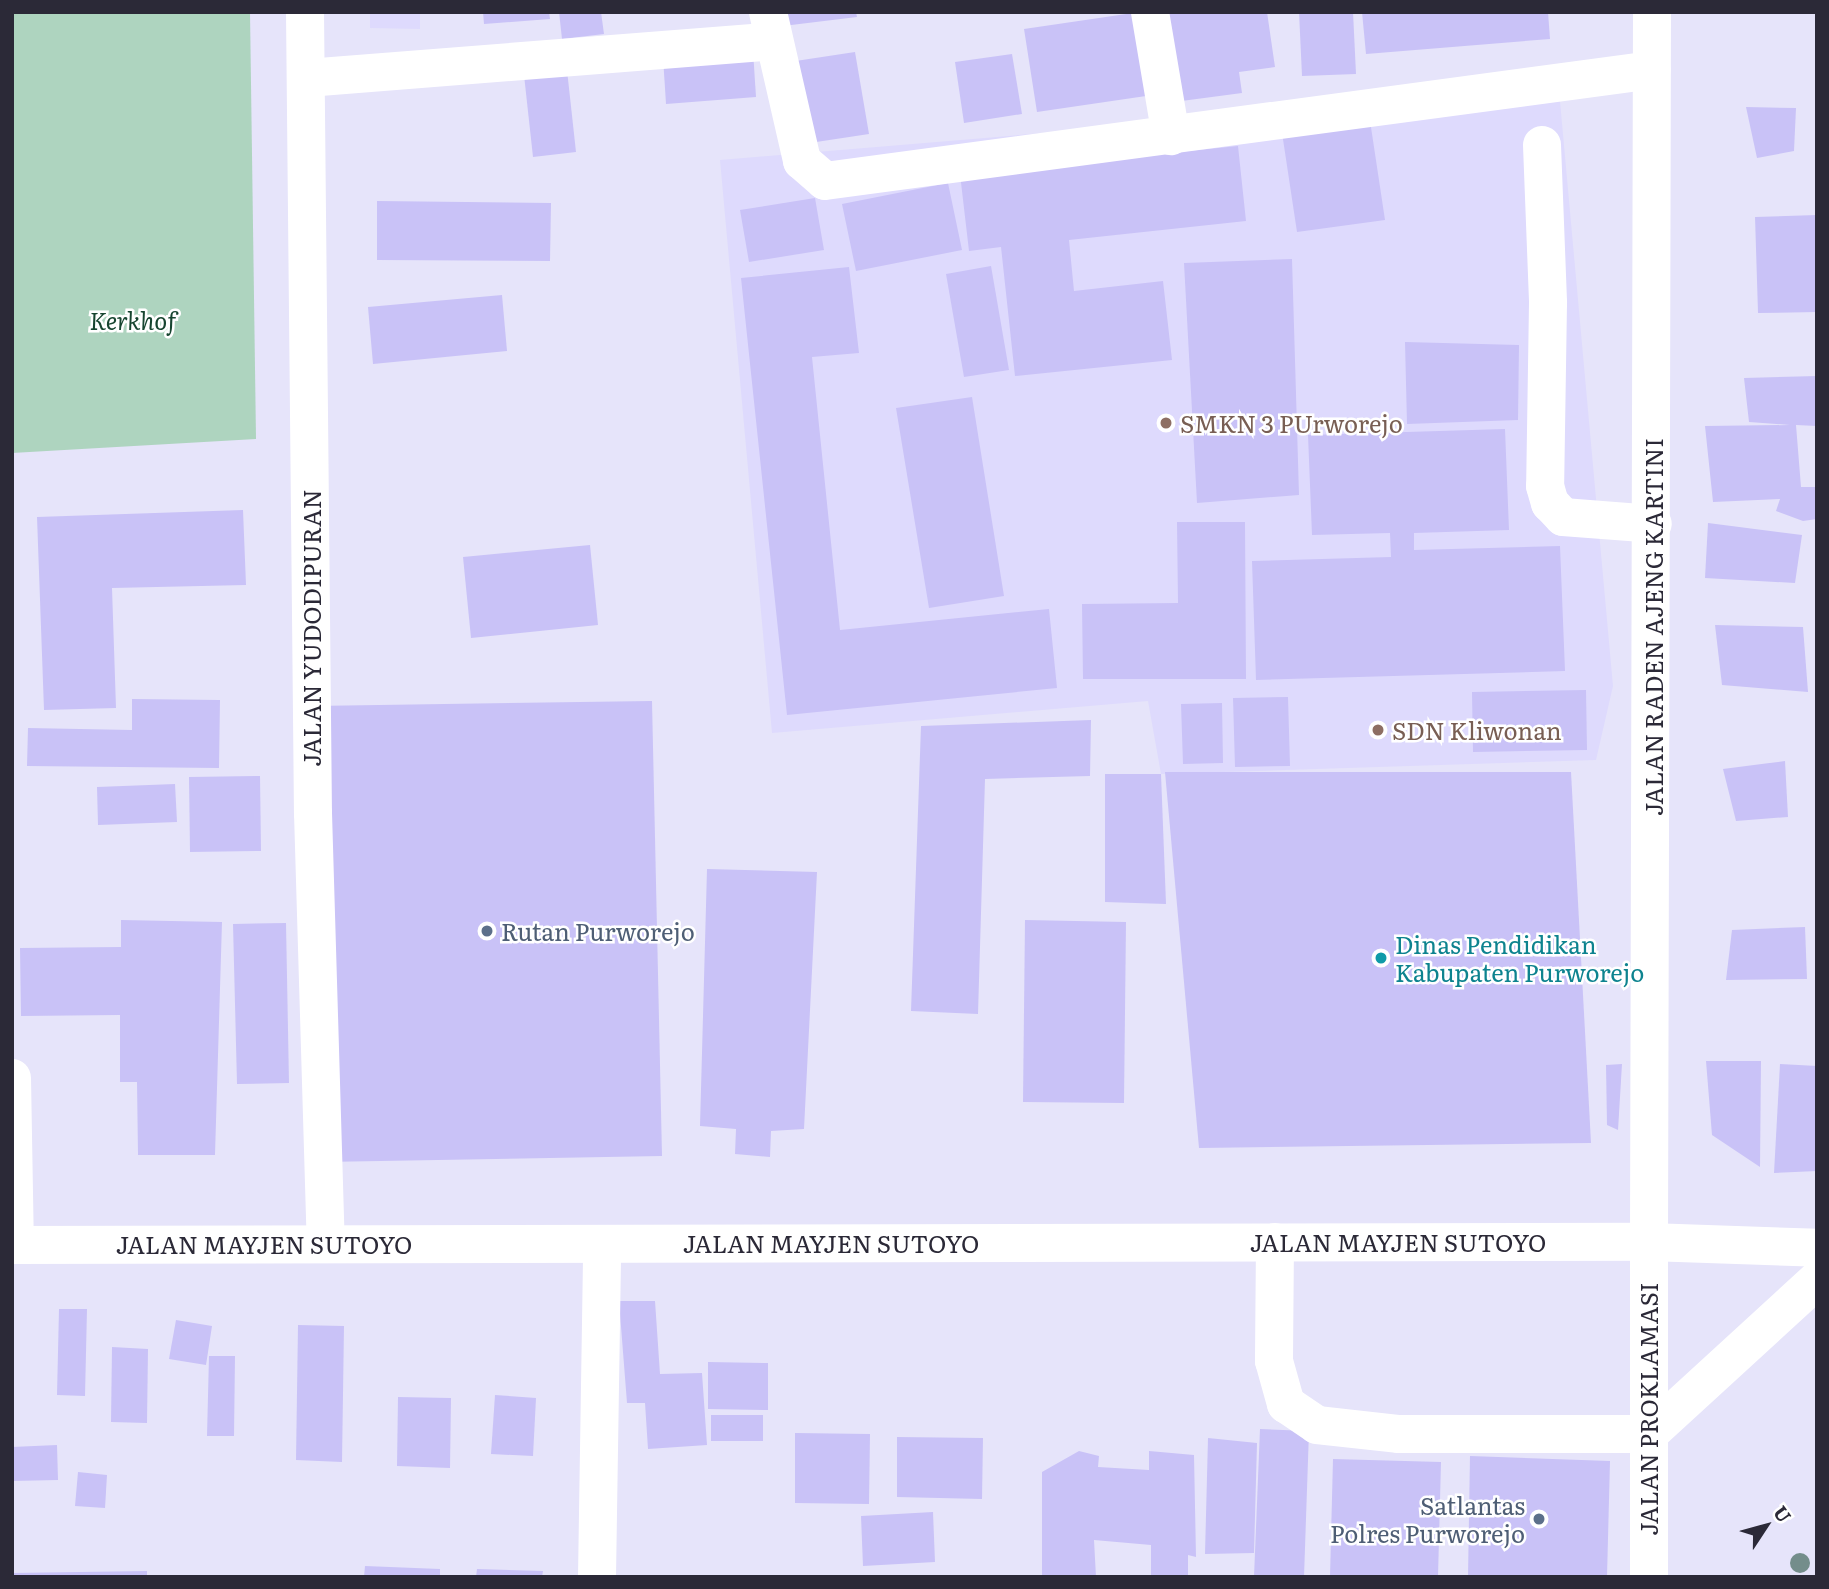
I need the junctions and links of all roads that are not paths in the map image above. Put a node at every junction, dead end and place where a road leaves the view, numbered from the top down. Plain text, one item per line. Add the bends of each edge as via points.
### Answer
1 (305, 12) edge
2 (1150, 12) edge
3 (1652, 12) edge
4 (771, 27) edge
5 (1652, 70) junction
6 (307, 78) junction
7 (1171, 136) junction
8 (1542, 145) dead end
9 (1653, 524) junction
10 (12, 1078) edge
11 (1275, 1242) junction
12 (1649, 1242) junction
13 (326, 1244) junction
14 (602, 1244) junction
15 (13, 1245) edge
16 (1817, 1248) edge
17 (1817, 1280) edge
18 (1649, 1434) junction
19 (597, 1577) edge
20 (1649, 1577) edge

1 - 6 street, JALAN YUDODIPURAN
2 - 7 street
3 - 5 street, JALAN RADEN AJENG KARTINI
4 - 6 street
4 - 7 street via 802,161 825,181
5 - 7 street
5 - 9 street, JALAN RADEN AJENG KARTINI
6 - 13 street, JALAN YUDODIPURAN via 313,813
8 - 9 street via 1548,303 1545,486 1550,503 1563,517
9 - 12 street, JALAN RADEN AJENG KARTINI
10 - 15 street
11 - 12 street, JALAN MAYJEN SUTOYO
11 - 14 street, JALAN MAYJEN SUTOYO
11 - 18 street via 1274,1361 1286,1404 1317,1425 1398,1434
12 - 16 street, JALAN MAYJEN SUTOYO
12 - 18 street, JALAN PROKLAMASI
13 - 14 street, JALAN MAYJEN SUTOYO
13 - 15 street, JALAN MAYJEN SUTOYO
14 - 19 street
17 - 18 street
18 - 20 street, JALAN PROKLAMASI

